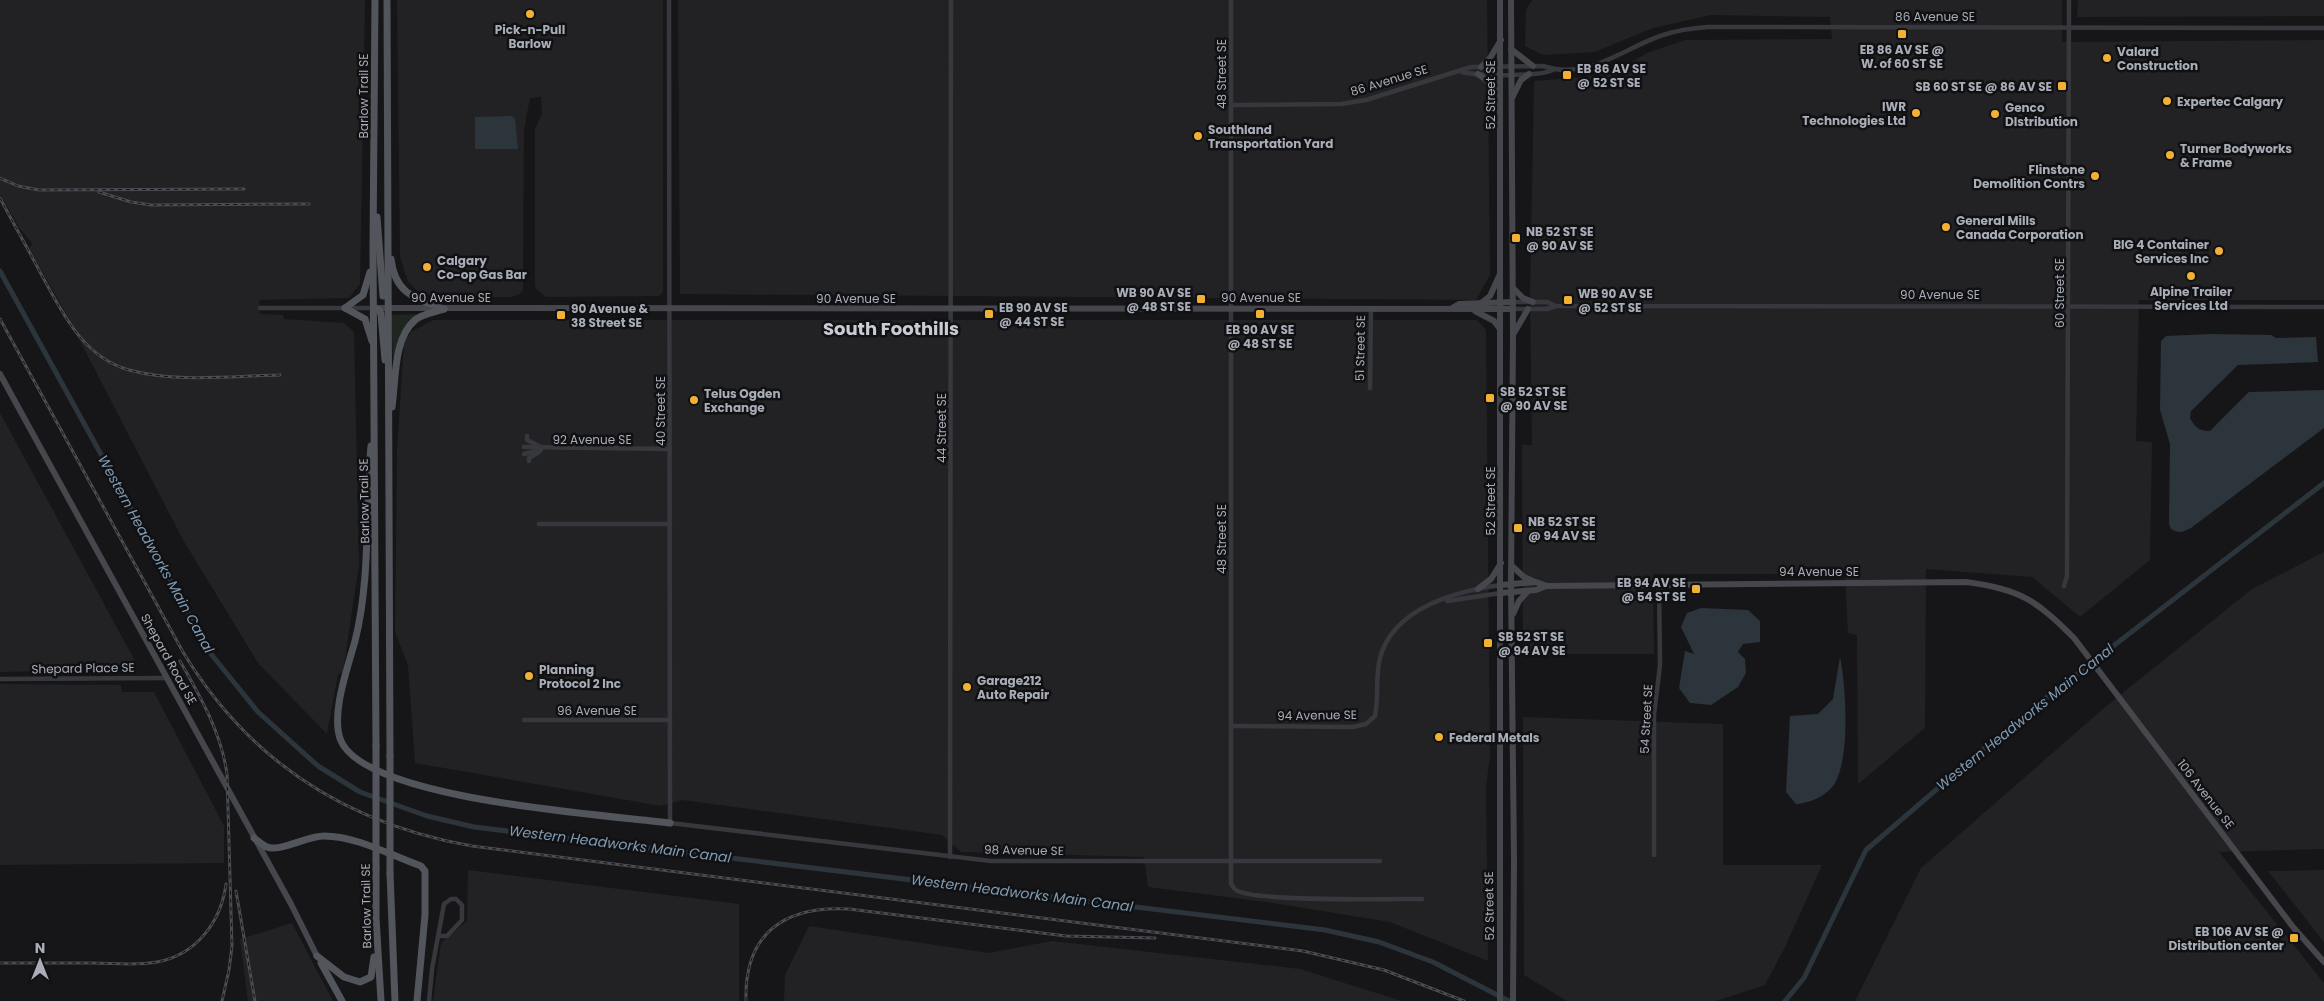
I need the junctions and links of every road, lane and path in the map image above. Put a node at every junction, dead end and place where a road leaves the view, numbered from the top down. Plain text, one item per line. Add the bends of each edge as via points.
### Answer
1 (375, 0) edge
2 (387, 0) edge
3 (669, 0) edge
4 (951, 0) edge
5 (1230, 0) edge
6 (1500, 0) edge
7 (1511, 0) edge
8 (2069, 0) edge
9 (2069, 26) junction
10 (2324, 28) edge
11 (1501, 39) junction
12 (1511, 50) junction
13 (1501, 66) junction
14 (1533, 66) junction
15 (1481, 67) junction
16 (1511, 70) junction
17 (1554, 70) junction
18 (1461, 72) junction
19 (1478, 74) junction
20 (1501, 74) junction
21 (1529, 74) junction
22 (1500, 91) junction
23 (1511, 102) junction
24 (1232, 105) junction
25 (373, 187) junction
26 (388, 217) junction
27 (373, 248) junction
28 (1502, 271) junction
29 (1513, 288) junction
30 (1533, 302) junction
31 (1481, 303) junction
32 (1500, 306) junction
33 (1513, 306) junction
34 (1556, 306) junction
35 (2069, 306) junction
36 (2324, 307) edge
37 (260, 308) dead end
38 (344, 308) junction
39 (374, 308) junction
40 (388, 308) junction
41 (1231, 308) junction
42 (1371, 308) junction
43 (1452, 308) junction
44 (444, 309) junction
45 (670, 309) junction
46 (951, 309) junction
47 (1472, 309) junction
48 (1528, 309) junction
49 (1500, 330) junction
50 (1513, 336) junction
51 (375, 354) junction
52 (0, 374) edge
53 (389, 375) junction
54 (1370, 388) dead end
55 (375, 411) junction
56 (527, 436) dead end
57 (388, 437) junction
58 (524, 447) dead end
59 (545, 448) junction
60 (670, 449) junction
61 (524, 454) dead end
62 (529, 461) dead end
63 (539, 524) dead end
64 (670, 524) junction
65 (1501, 562) junction
66 (1512, 566) junction
67 (1536, 582) junction
68 (1659, 583) junction
69 (1511, 584) junction
70 (1501, 585) junction
71 (1547, 586) junction
72 (2064, 586) dead end
73 (1478, 589) junction
74 (1528, 591) junction
75 (1511, 592) junction
76 (1501, 593) junction
77 (1440, 601) junction
78 (1511, 618) junction
79 (2074, 638) joint
80 (167, 678) junction
81 (0, 679) edge
82 (524, 720) dead end
83 (670, 720) junction
84 (1232, 726) junction
85 (670, 823) junction
86 (254, 838) junction
87 (1654, 855) dead end
88 (950, 857) junction
89 (1232, 861) junction
90 (1380, 861) dead end
91 (1422, 899) dead end
92 (376, 918) junction
93 (439, 936) junction
94 (317, 956) junction
95 (2324, 962) edge
96 (342, 1001) edge
97 (380, 1001) edge
98 (395, 1001) edge
99 (417, 1001) edge
100 (429, 1001) edge
101 (1500, 1001) edge
102 (1513, 1001) edge

1 - 25 main road, Barlow Trail SE
2 - 26 main road, Barlow Trail SE
3 - 45 street, 40 Street SE
4 - 46 street, 44 Street SE
5 - 24 street, 48 Street SE
6 - 11 street, 52 Street SE
7 - 12 street, 52 Street SE
8 - 9 street, 60 Street SE
9 - 10 street, 86 Avenue SE
9 - 17 street, 86 Avenue SE via 1682,29 1661,35 1595,66
9 - 35 street, 60 Street SE
11 - 13 street, 52 Street SE
11 - 15 street
12 - 14 street
12 - 16 street, 52 Street SE
13 - 15 street, 86 Avenue SE
13 - 16 street, 86 Avenue SE
13 - 20 street, 52 Street SE
14 - 16 street, 86 Avenue SE
14 - 17 street, 86 Avenue SE
15 - 18 street, 86 Avenue SE
16 - 20 street, 86 Avenue SE
16 - 21 street, 86 Avenue SE
16 - 23 street, 52 Street SE
17 - 21 street, 86 Avenue SE
18 - 19 street, 86 Avenue SE
18 - 24 street, 86 Avenue SE via 1428,79 1366,100 1341,104
19 - 20 street, 86 Avenue SE
19 - 22 street
20 - 22 street, 52 Street SE
21 - 23 street via 1521,80
22 - 28 street, 52 Street SE
23 - 29 street, 52 Street SE
24 - 41 street, 48 Street SE
25 - 27 main road, Barlow Trail SE
25 - 40 main road via 383,298
26 - 40 main road, Barlow Trail SE
26 - 44 main road via 393,270 400,286 414,297
27 - 38 main road via 366,289 359,299
27 - 39 main road, Barlow Trail SE
28 - 31 street via 1490,296
28 - 32 street, 52 Street SE
29 - 30 street via 1522,298
29 - 33 street, 52 Street SE
30 - 33 street, 90 Avenue SE
30 - 34 street, 90 Avenue SE
31 - 32 street, 90 Avenue SE
31 - 43 street, 90 Avenue SE via 1459,304
32 - 33 street, 90 Avenue SE
32 - 47 street, 90 Avenue SE
32 - 49 street, 52 Street SE
33 - 48 street, 90 Avenue SE
33 - 50 street, 52 Street SE
34 - 35 street, 90 Avenue SE
34 - 48 street, 90 Avenue SE
35 - 36 street, 90 Avenue SE
35 - 72 street, 60 Street SE via 2068,576
37 - 38 street, 90 Avenue SE
38 - 39 street, 90 Avenue SE
38 - 51 main road via 365,319
39 - 40 street, 90 Avenue SE
39 - 51 main road, Barlow Trail SE
39 - 53 main road via 381,314 383,350
40 - 44 street, 90 Avenue SE
40 - 53 main road, Barlow Trail SE
41 - 42 street, 90 Avenue SE
41 - 46 street, 90 Avenue SE
41 - 84 street, 48 Street SE
42 - 43 street, 90 Avenue SE
42 - 54 street, 51 Street SE
43 - 47 street, 90 Avenue SE
44 - 45 street, 90 Avenue SE
44 - 57 main road via 416,319 401,341
45 - 46 street, 90 Avenue SE
45 - 60 street, 40 Street SE
46 - 88 street, 44 Street SE
47 - 49 street via 1487,316
48 - 50 street
49 - 65 street, 52 Street SE
50 - 66 street, 52 Street SE
51 - 55 main road, Barlow Trail SE
52 - 80 street, Shepard Road SE
53 - 57 main road, Barlow Trail SE
55 - 85 main road via 362,598 338,717 340,740 348,752 366,766 428,789 499,802
55 - 92 main road, Barlow Trail SE, bridge
56 - 59 street via 527,440
57 - 98 main road, Barlow Trail SE, bridge via 390,873
58 - 59 street
59 - 60 street, 92 Avenue SE
59 - 61 street
59 - 62 street
60 - 64 street, 40 Street SE
63 - 64 street
64 - 83 street, 40 Street SE
65 - 70 street, 52 Street SE
65 - 73 street via 1491,579
66 - 67 street
66 - 69 street, 52 Street SE
67 - 69 street, 94 Avenue SE
67 - 71 street, 94 Avenue SE
68 - 71 street, 94 Avenue SE
68 - 79 street, 94 Avenue SE via 1986,584 2011,590 2032,600 2048,611
68 - 87 street, 54 Street SE via 1660,665 1654,715
69 - 70 street, 94 Avenue SE
69 - 75 street, 52 Street SE
70 - 73 street, 94 Avenue SE
70 - 76 street, 52 Street SE
71 - 74 street, 94 Avenue SE
73 - 77 street, 94 Avenue SE
74 - 75 street, 94 Avenue SE
74 - 78 street
75 - 76 street, 94 Avenue SE
75 - 78 street, 52 Street SE
76 - 77 street, 94 Avenue SE
76 - 101 street, 52 Street SE
77 - 84 street, 94 Avenue SE via 1407,618 1390,636 1377,669 1375,716 1366,724 1353,727
78 - 102 street, 52 Street SE
79 - 95 street, 106 Avenue SE via 2293,927
80 - 81 street, Shepard Place SE
80 - 86 street, Shepard Road SE
82 - 83 street, 96 Avenue SE
83 - 85 street, 40 Street SE
84 - 89 street, 48 Street SE
85 - 88 street, 98 Avenue SE
86 - 94 street, Shepard Road SE
86 - 99 main road via 274,848 302,838 337,837 421,866 425,871 425,915
88 - 89 street, 98 Avenue SE via 991,861
89 - 90 street, 98 Avenue SE
89 - 91 street, 48 Street SE via 1231,884 1235,890 1252,895
92 - 94 main road via 373,969 367,981 352,982
92 - 97 main road, Barlow Trail SE
93 - 93 street via 444,904 456,899 462,906 462,920 447,936
93 - 100 street
94 - 96 main road

